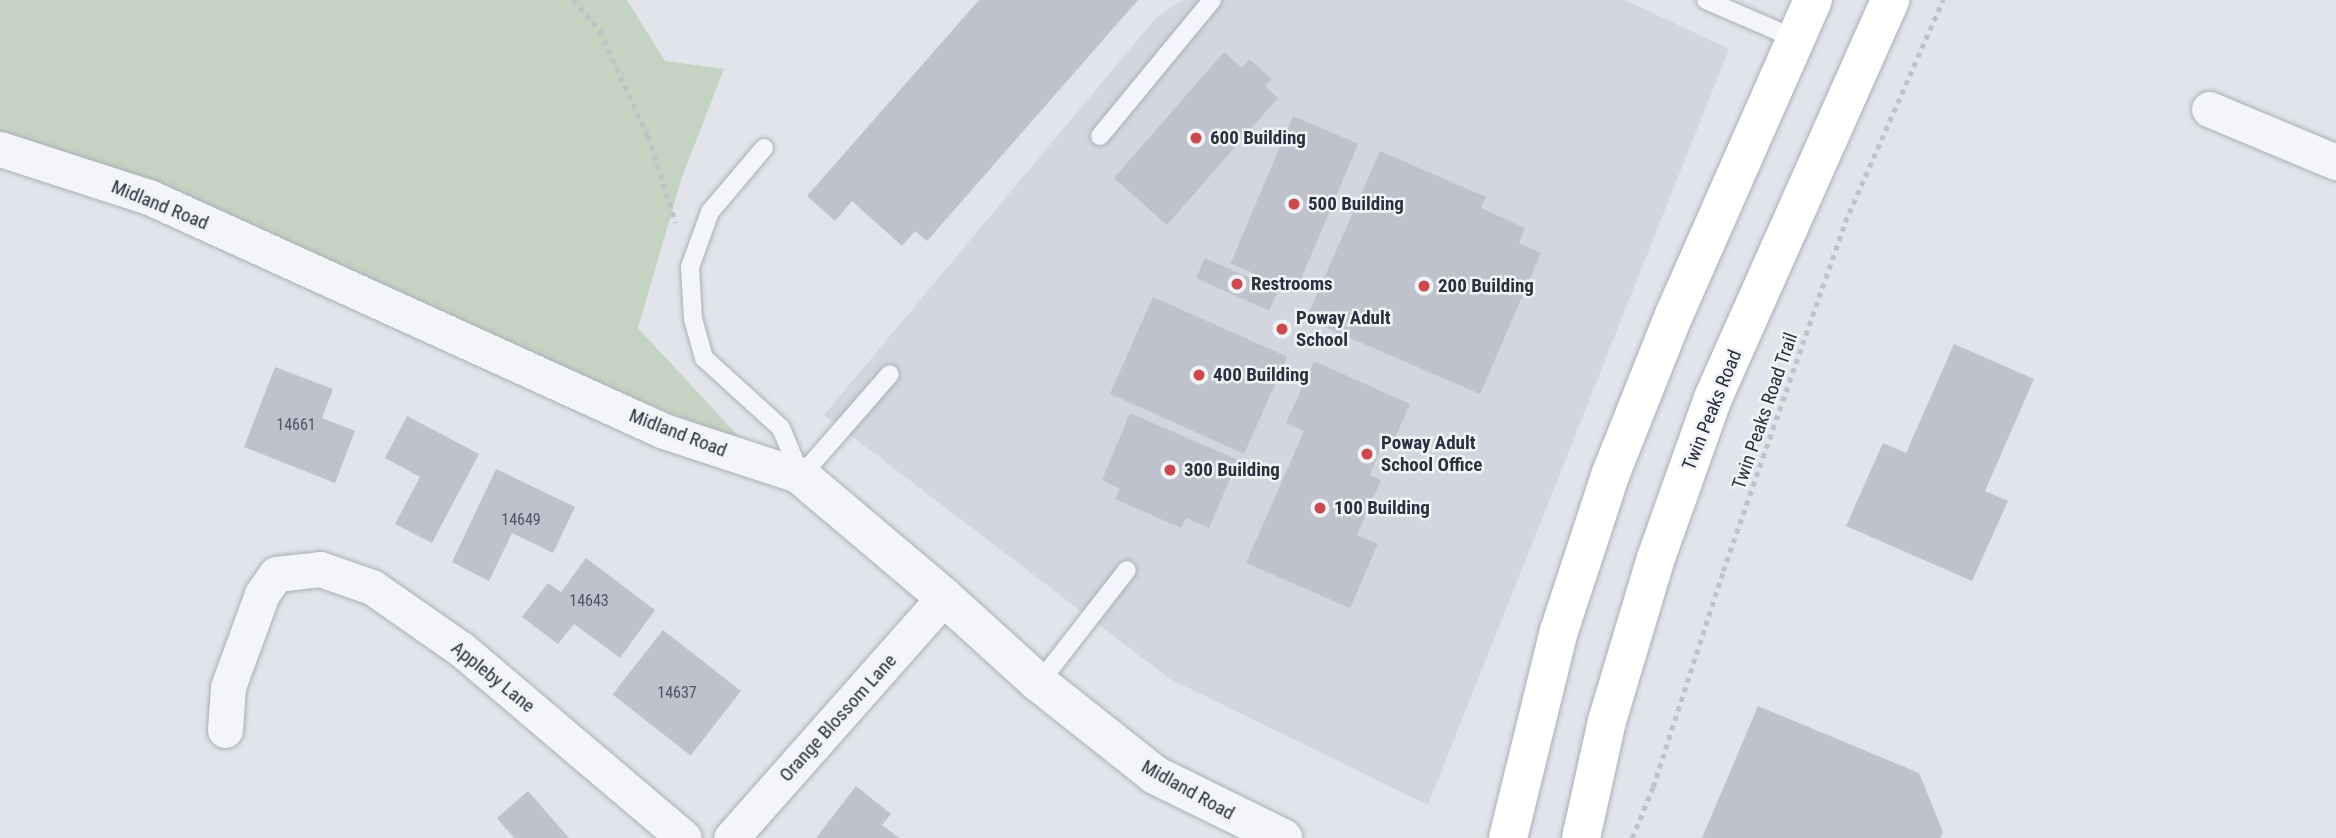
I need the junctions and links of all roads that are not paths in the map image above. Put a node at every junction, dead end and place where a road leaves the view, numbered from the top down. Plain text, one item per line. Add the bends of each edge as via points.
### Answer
1 (1212, 0) edge
2 (1706, 0) edge
3 (1813, 0) edge
4 (1891, 0) edge
5 (1796, 39) junction
6 (2209, 109) dead end
7 (1100, 136) dead end
8 (764, 148) dead end
9 (0, 149) edge
10 (2336, 162) edge
11 (890, 374) dead end
12 (801, 476) junction
13 (1127, 570) dead end
14 (944, 597) junction
15 (1039, 683) junction
16 (226, 730) dead end
17 (684, 838) edge
18 (731, 838) edge
19 (1283, 838) edge
20 (1508, 838) edge
21 (1581, 838) edge

1 - 7 lane
2 - 5 lane
3 - 5 main road
4 - 21 main road, Twin Peaks Road via 1713,398 1656,558 1615,696
5 - 20 main road via 1674,315 1611,473 1559,631
6 - 10 street
8 - 12 lane via 710,212 690,267 693,319 704,358 781,428
9 - 12 street, Midland Road via 149,197 664,431
11 - 12 lane
12 - 14 street, Midland Road
13 - 15 lane
14 - 15 street, Midland Road
14 - 18 street, Orange Blossom Lane
15 - 19 street, Midland Road via 1155,775
16 - 17 street, Appleby Lane via 228,687 262,594 276,574 320,569 372,587 461,649

